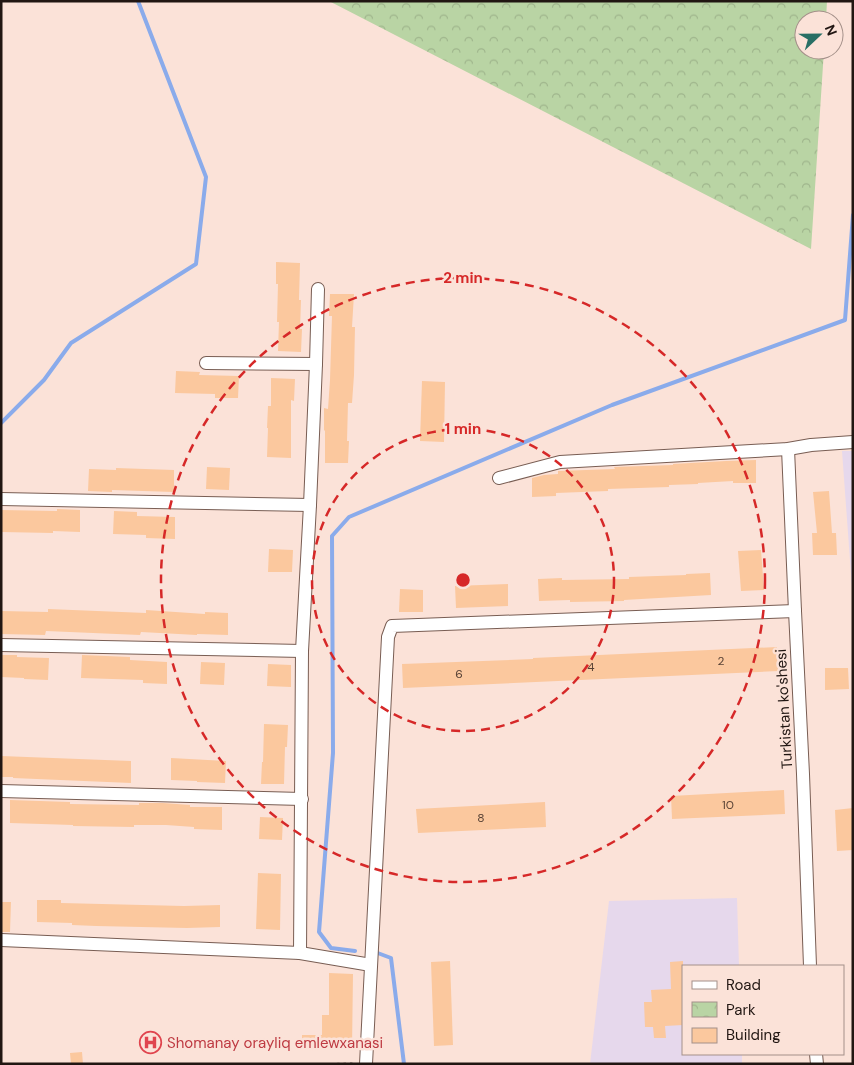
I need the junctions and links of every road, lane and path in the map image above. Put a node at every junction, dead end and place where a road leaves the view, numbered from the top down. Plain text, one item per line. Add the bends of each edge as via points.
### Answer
1 (318, 289) dead end
2 (206, 362) dead end
3 (316, 364) junction
4 (853, 442) edge
5 (788, 449) junction
6 (499, 478) dead end
7 (1, 499) edge
8 (310, 506) junction
9 (795, 611) junction
10 (1, 646) edge
11 (302, 651) junction
12 (1, 791) edge
13 (302, 799) junction
14 (1, 940) edge
15 (300, 953) junction
16 (371, 965) junction
17 (810, 965) edge
18 (366, 1063) edge
19 (337, 1064) edge

1 - 3 street
2 - 3 street
3 - 8 street
4 - 5 street
5 - 6 street via 560,462
5 - 9 street, Turkistan ko'shesi
7 - 8 street
8 - 11 street
9 - 16 street via 392,626 388,637
9 - 17 street, Turkistan ko'shesi
10 - 11 street
11 - 13 street
12 - 13 street
13 - 15 street
14 - 15 street
15 - 16 street
16 - 18 street
18 - 19 path

